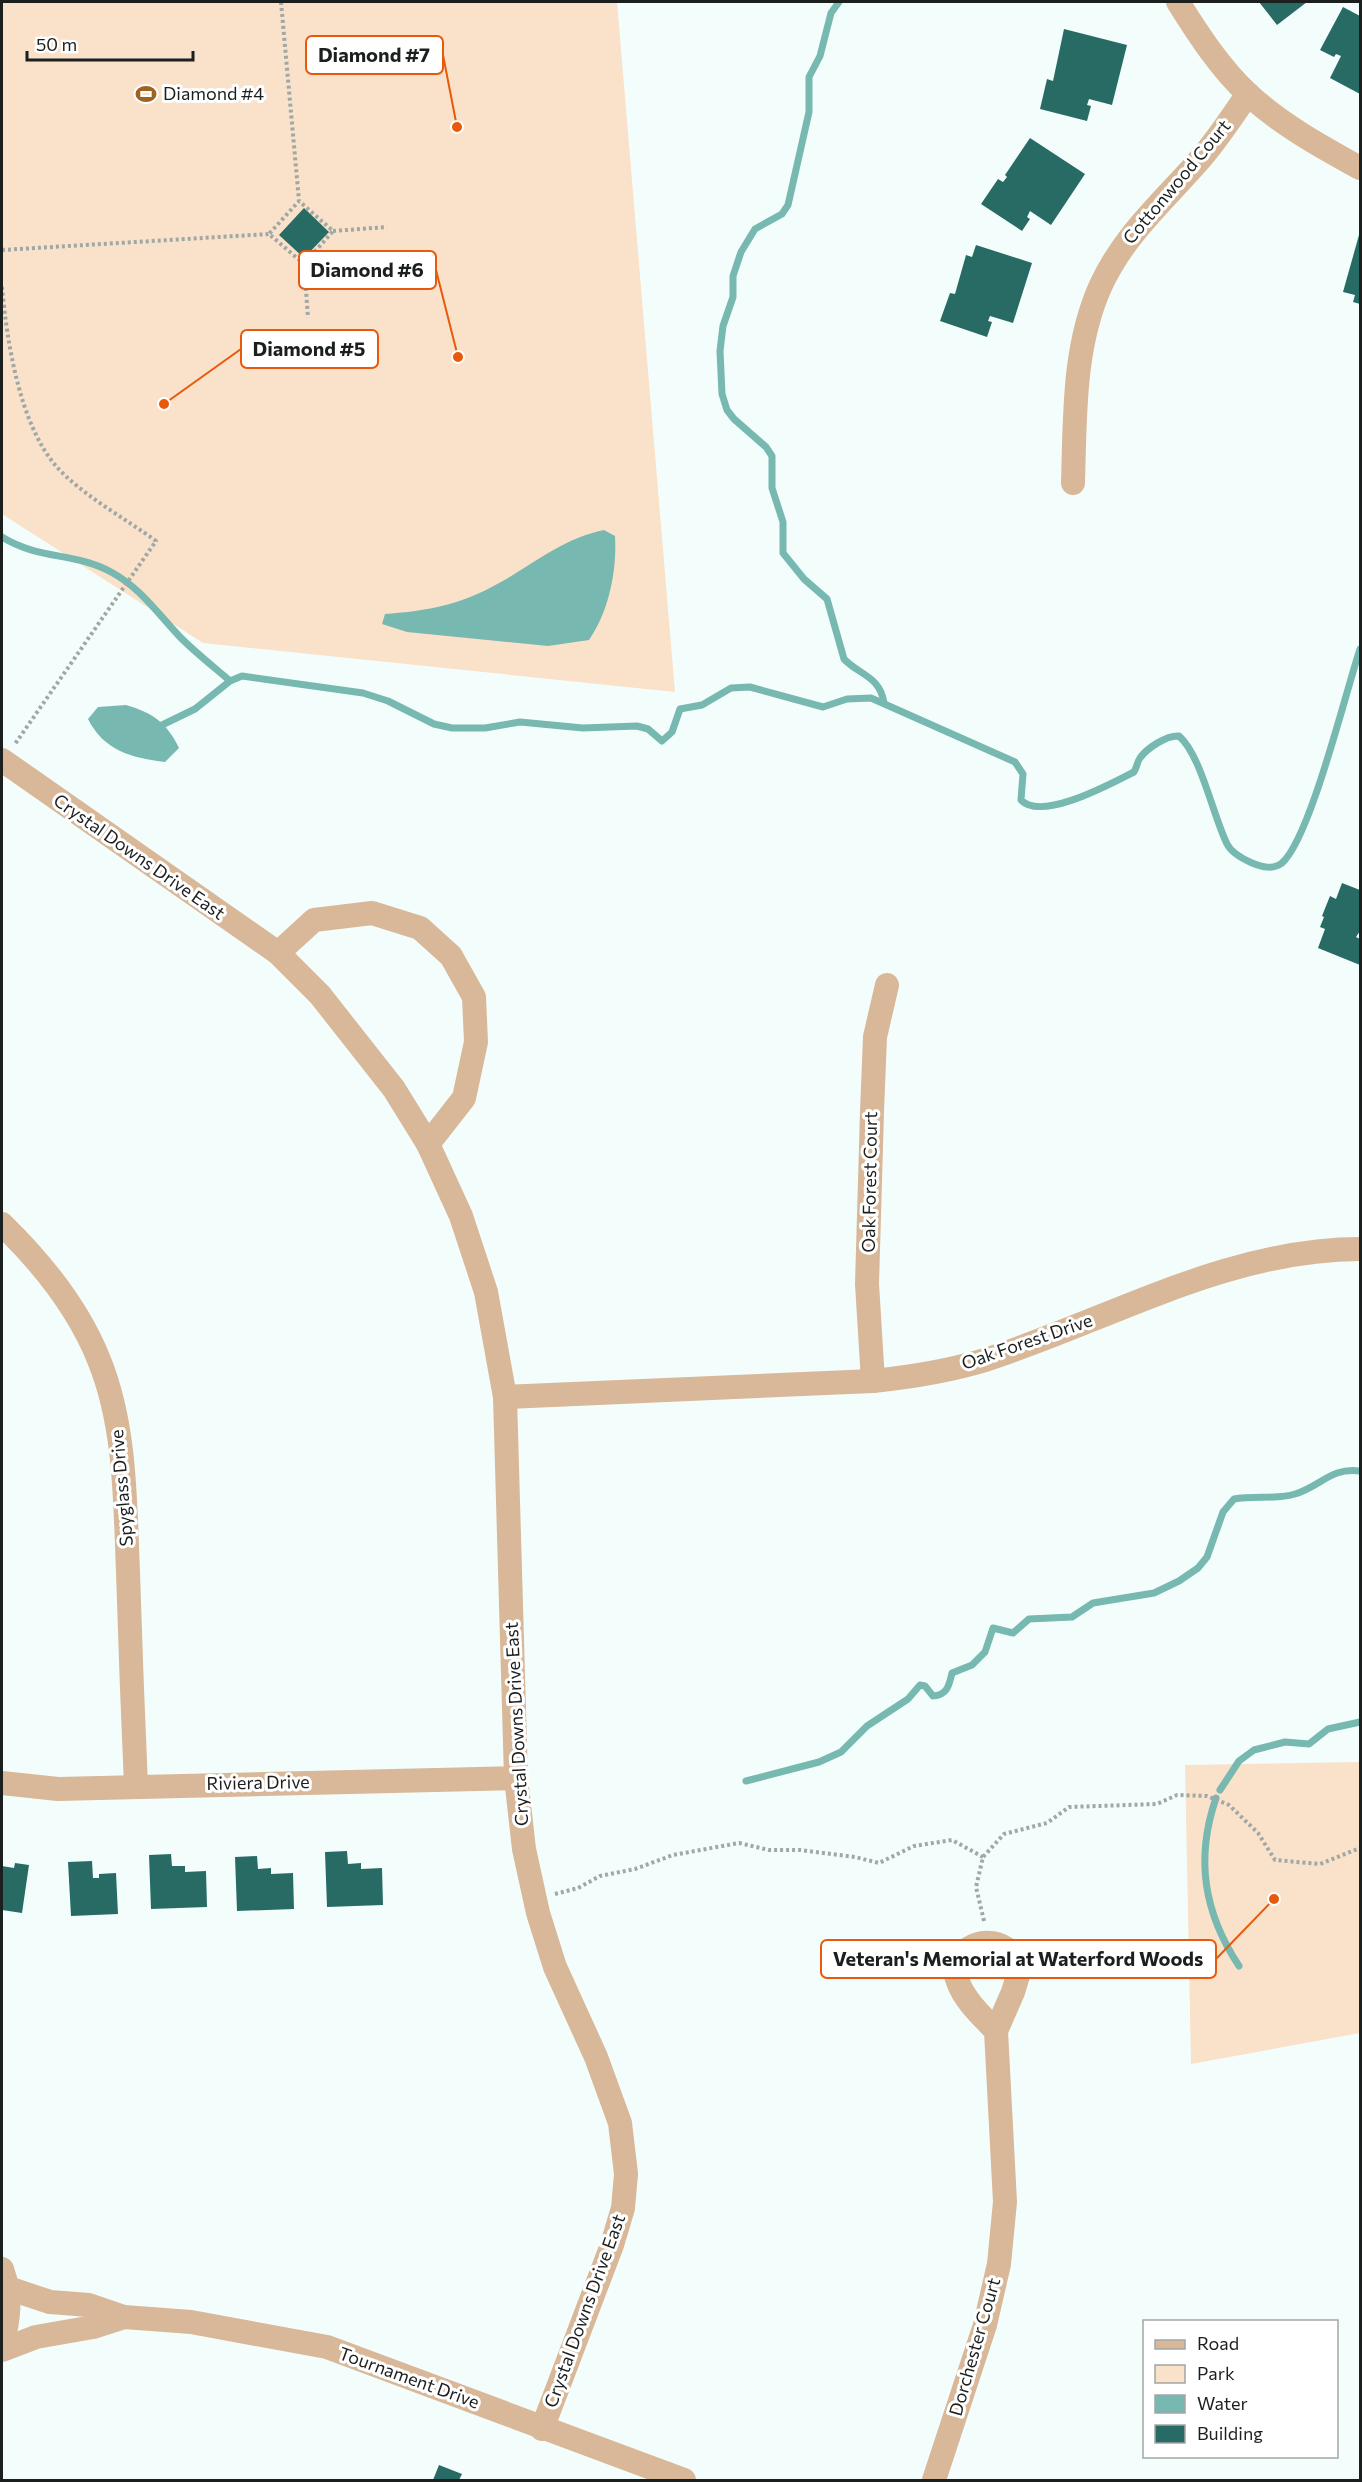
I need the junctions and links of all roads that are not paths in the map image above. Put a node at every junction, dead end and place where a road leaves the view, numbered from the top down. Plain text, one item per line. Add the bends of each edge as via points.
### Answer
1 (1178, 2) edge
2 (1248, 94) junction
3 (1360, 168) edge
4 (1072, 483) dead end
5 (2, 761) edge
6 (278, 954) junction
7 (887, 985) dead end
8 (428, 1144) junction
9 (2, 1224) edge
10 (1360, 1250) edge
11 (873, 1381) junction
12 (505, 1398) junction
13 (516, 1778) junction
14 (2, 1783) edge
15 (136, 1786) junction
16 (996, 2031) junction
17 (5, 2279) edge
18 (124, 2317) junction
19 (2, 2348) edge
20 (542, 2429) junction
21 (684, 2481) edge
22 (934, 2481) edge

1 - 2 street via 1203,40
2 - 3 street via 1314,142
2 - 4 street, Cottonwood Court via 1202,157 1136,227 1101,286 1080,366
5 - 6 street, Crystal Downs Drive East
6 - 8 street, Crystal Downs Drive East via 357,1039
6 - 8 street via 314,921 372,913 420,928 451,956 474,997 476,1042 464,1098
7 - 11 street, Oak Forest Court via 875,1037 872,1112 867,1284
8 - 12 street, Crystal Downs Drive East via 461,1216 486,1292
9 - 15 street, Spyglass Drive via 34,1256 68,1302 99,1360 117,1426 125,1498
10 - 11 street, Oak Forest Drive via 1293,1254 1220,1273 984,1360 913,1377
11 - 12 street, Oak Forest Drive
12 - 13 street, Crystal Downs Drive East
13 - 15 street, Riviera Drive
13 - 20 street, Crystal Downs Drive East via 524,1849 535,1899 555,1967 596,2057 620,2123 626,2174 612,2245
14 - 15 street, Riviera Drive via 58,1789
16 - 16 street, Dorchester Court via 1020,1969 1009,1950 990,1941 972,1945 959,1959 956,1980
16 - 22 street, Dorchester Court via 1005,2202 999,2264 985,2325
17 - 18 street, Tournament Drive via 50,2302 89,2305
17 - 19 street via 9,2316
18 - 19 street, Tournament Drive
18 - 20 street, Tournament Drive via 191,2322 327,2347
20 - 21 street, Tournament Drive

